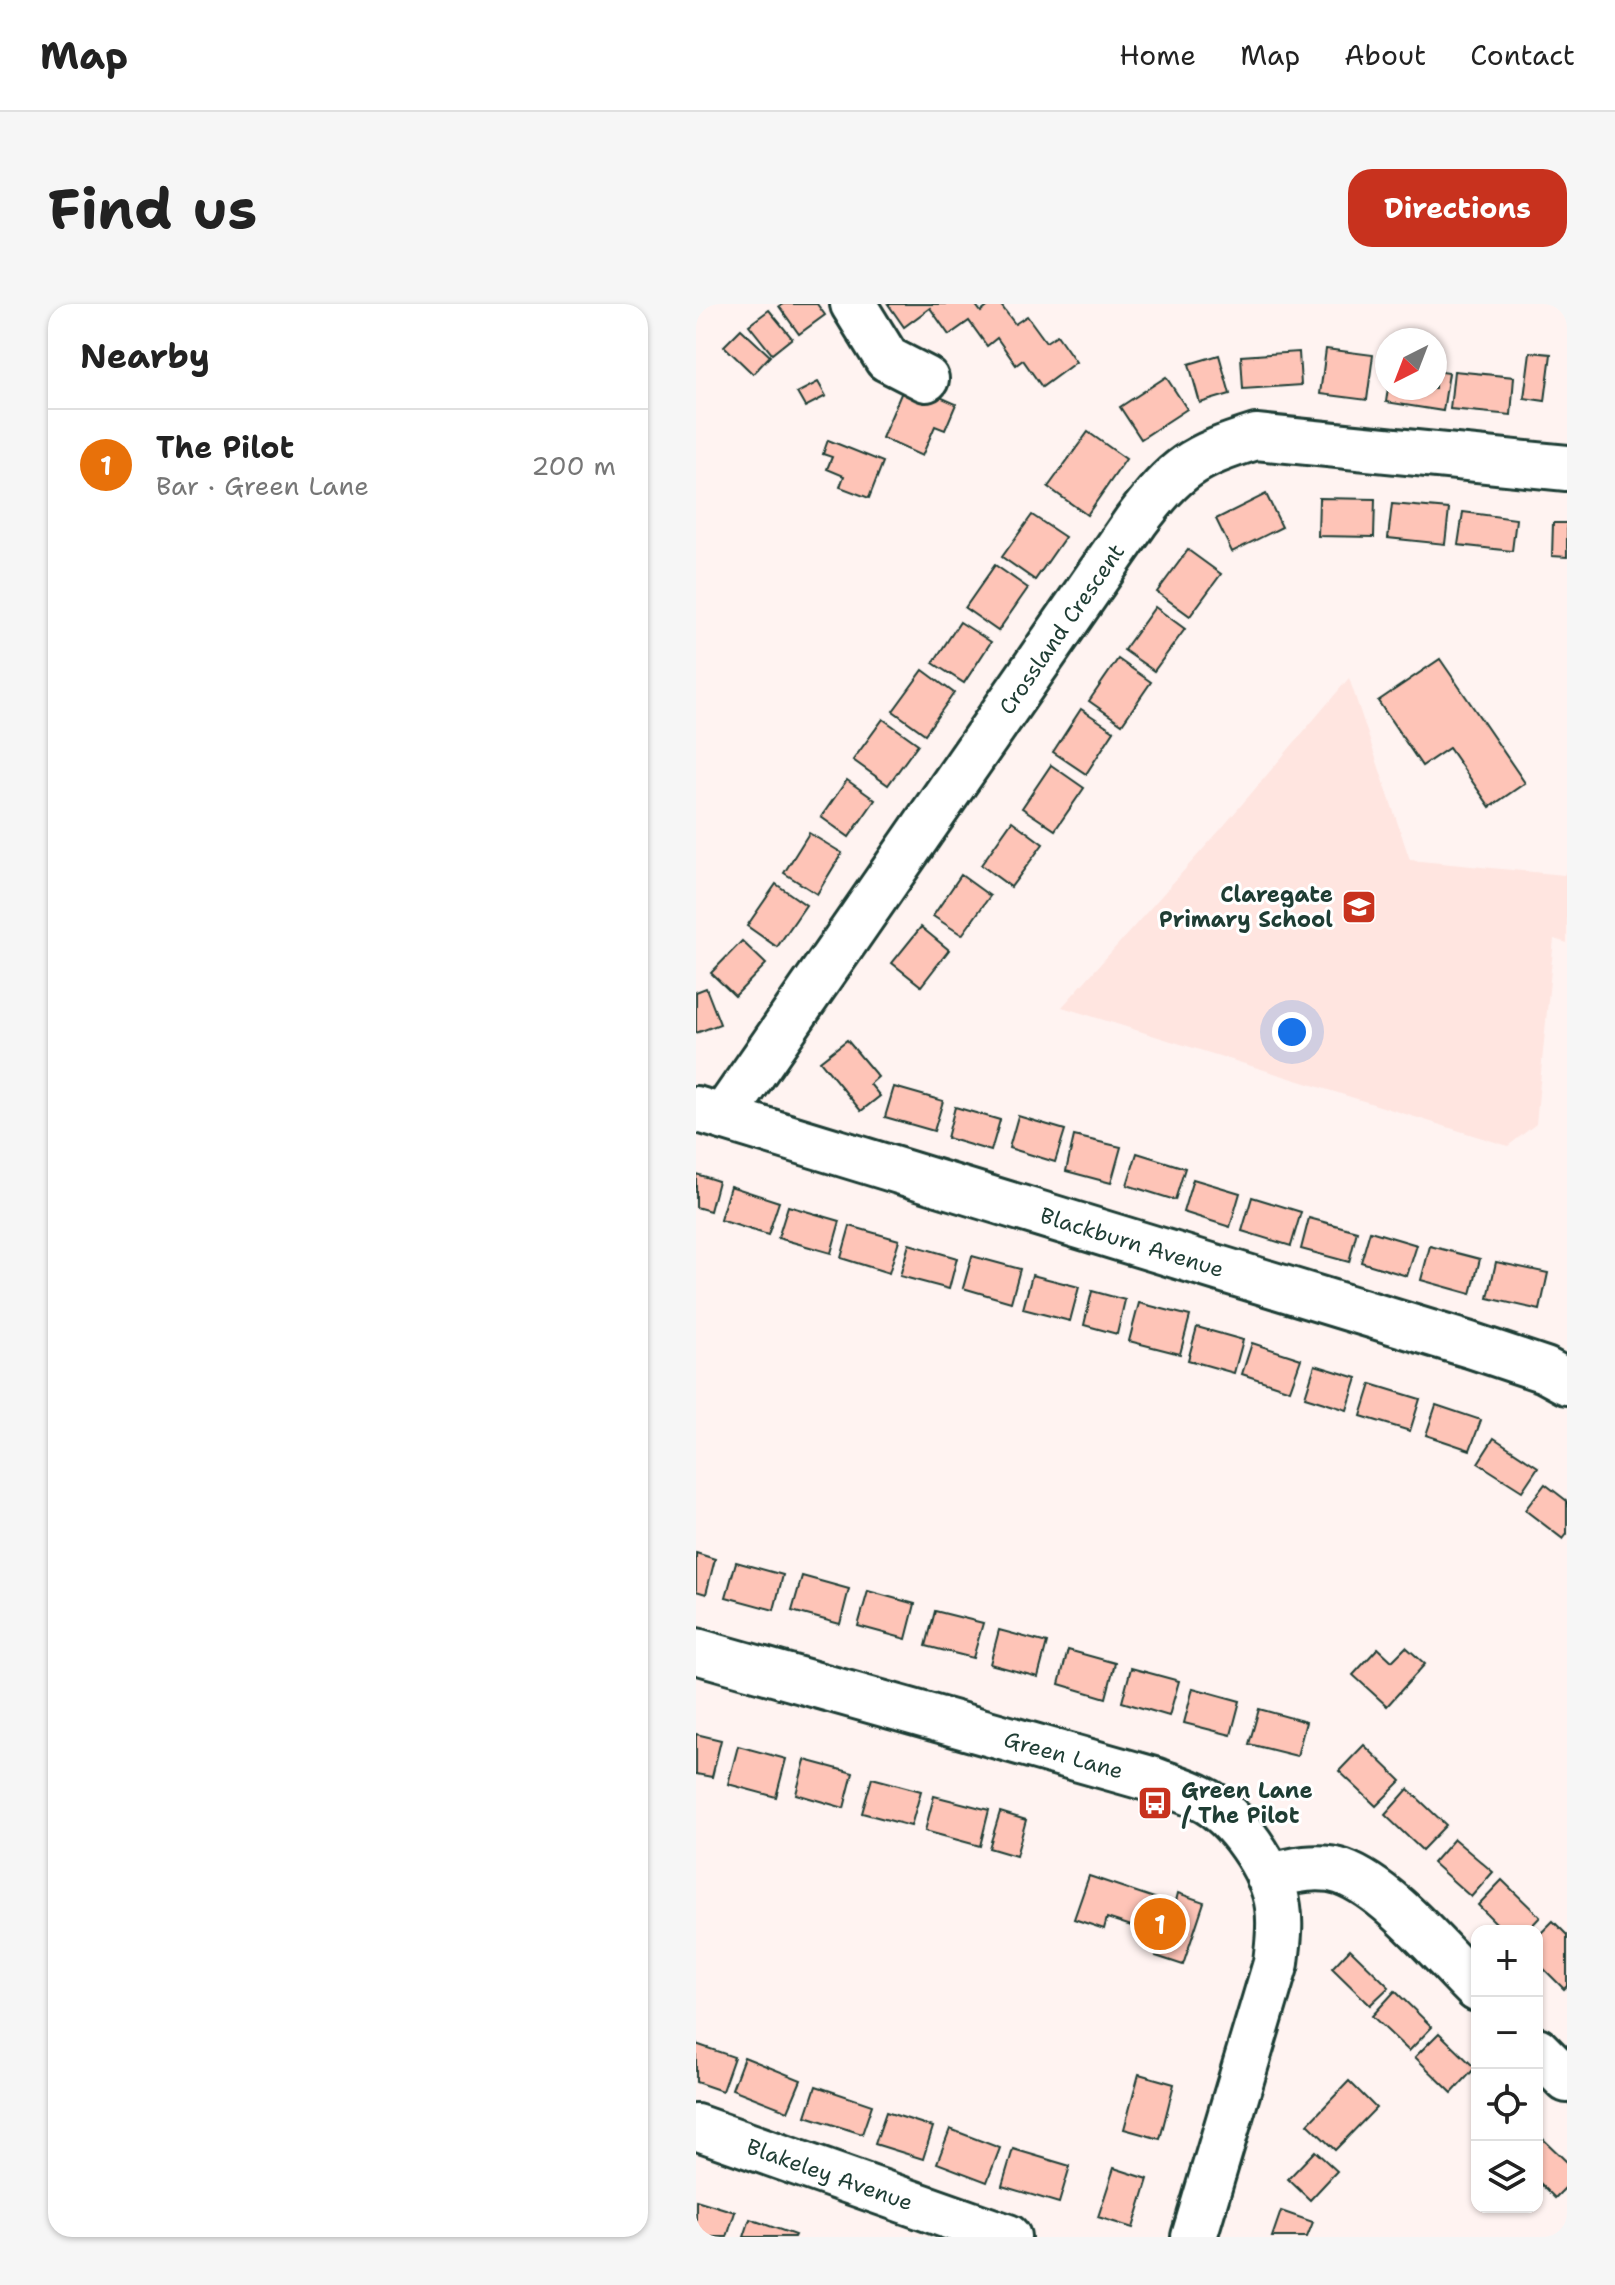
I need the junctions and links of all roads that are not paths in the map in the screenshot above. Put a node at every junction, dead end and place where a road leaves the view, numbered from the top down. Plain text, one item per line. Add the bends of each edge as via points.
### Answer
1 (853, 304) edge
2 (926, 379) dead end
3 (1567, 468) edge
4 (710, 1113) edge
5 (1567, 1382) edge
6 (696, 1651) edge
7 (1269, 1877) junction
8 (1471, 1983) edge
9 (1543, 2056) edge
10 (1567, 2080) edge
11 (696, 2127) edge
12 (1008, 2237) edge
13 (1194, 2237) edge

1 - 2 street via 887,359
3 - 4 street, Crossland Crescent via 1256,437 1185,466 1136,521
4 - 5 street, Blackburn Avenue via 1470,1345
6 - 7 street, Green Lane via 1154,1780 1203,1799 1256,1851
7 - 8 street via 1315,1869 1340,1871 1360,1881 1389,1901
7 - 13 street, Green Lane via 1278,1905 1276,1963
9 - 10 street
11 - 12 street, Blakeley Avenue

